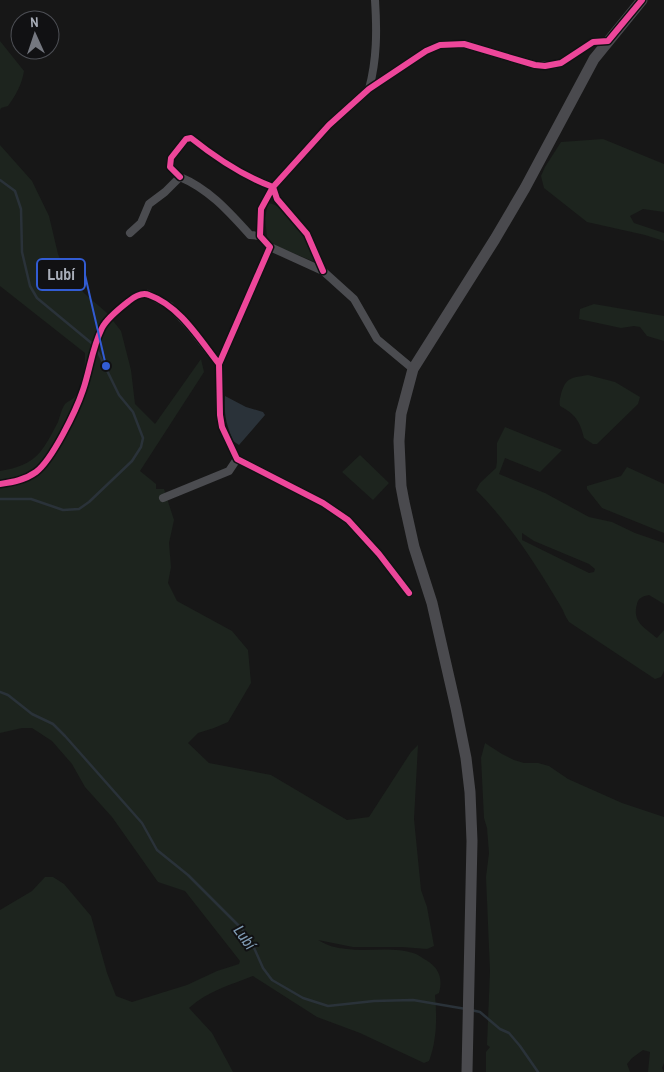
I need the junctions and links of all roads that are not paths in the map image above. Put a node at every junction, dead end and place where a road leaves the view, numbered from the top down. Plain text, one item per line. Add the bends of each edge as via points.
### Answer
1 (375, 0) edge
2 (642, 0) edge
3 (608, 41) junction
4 (369, 89) junction
5 (180, 177) junction
6 (272, 187) junction
7 (130, 233) dead end
8 (260, 236) junction
9 (270, 247) junction
10 (323, 271) junction
11 (148, 294) dead end
12 (219, 364) junction
13 (413, 368) junction
14 (238, 459) junction
15 (163, 498) dead end
16 (409, 593) dead end
17 (466, 1072) edge

1 - 4 street via 375,66
2 - 3 main road
3 - 4 street via 593,42 561,63 545,66 535,66 464,44 440,46 426,51
3 - 13 main road via 585,74 495,239
4 - 6 street via 329,125
5 - 6 street via 170,167 171,158 186,139 191,138 253,180
5 - 7 street via 149,204 141,223
5 - 8 street via 220,202 250,235
6 - 8 street via 260,209
6 - 10 street via 277,199 307,234
8 - 9 street
9 - 10 street
9 - 12 street
10 - 13 street via 354,299 377,339
11 - 12 street via 170,306
12 - 14 street via 222,427
13 - 17 main road via 401,414 401,486 456,708 470,792 472,841
14 - 15 street via 229,470
14 - 16 street via 323,503 348,520

